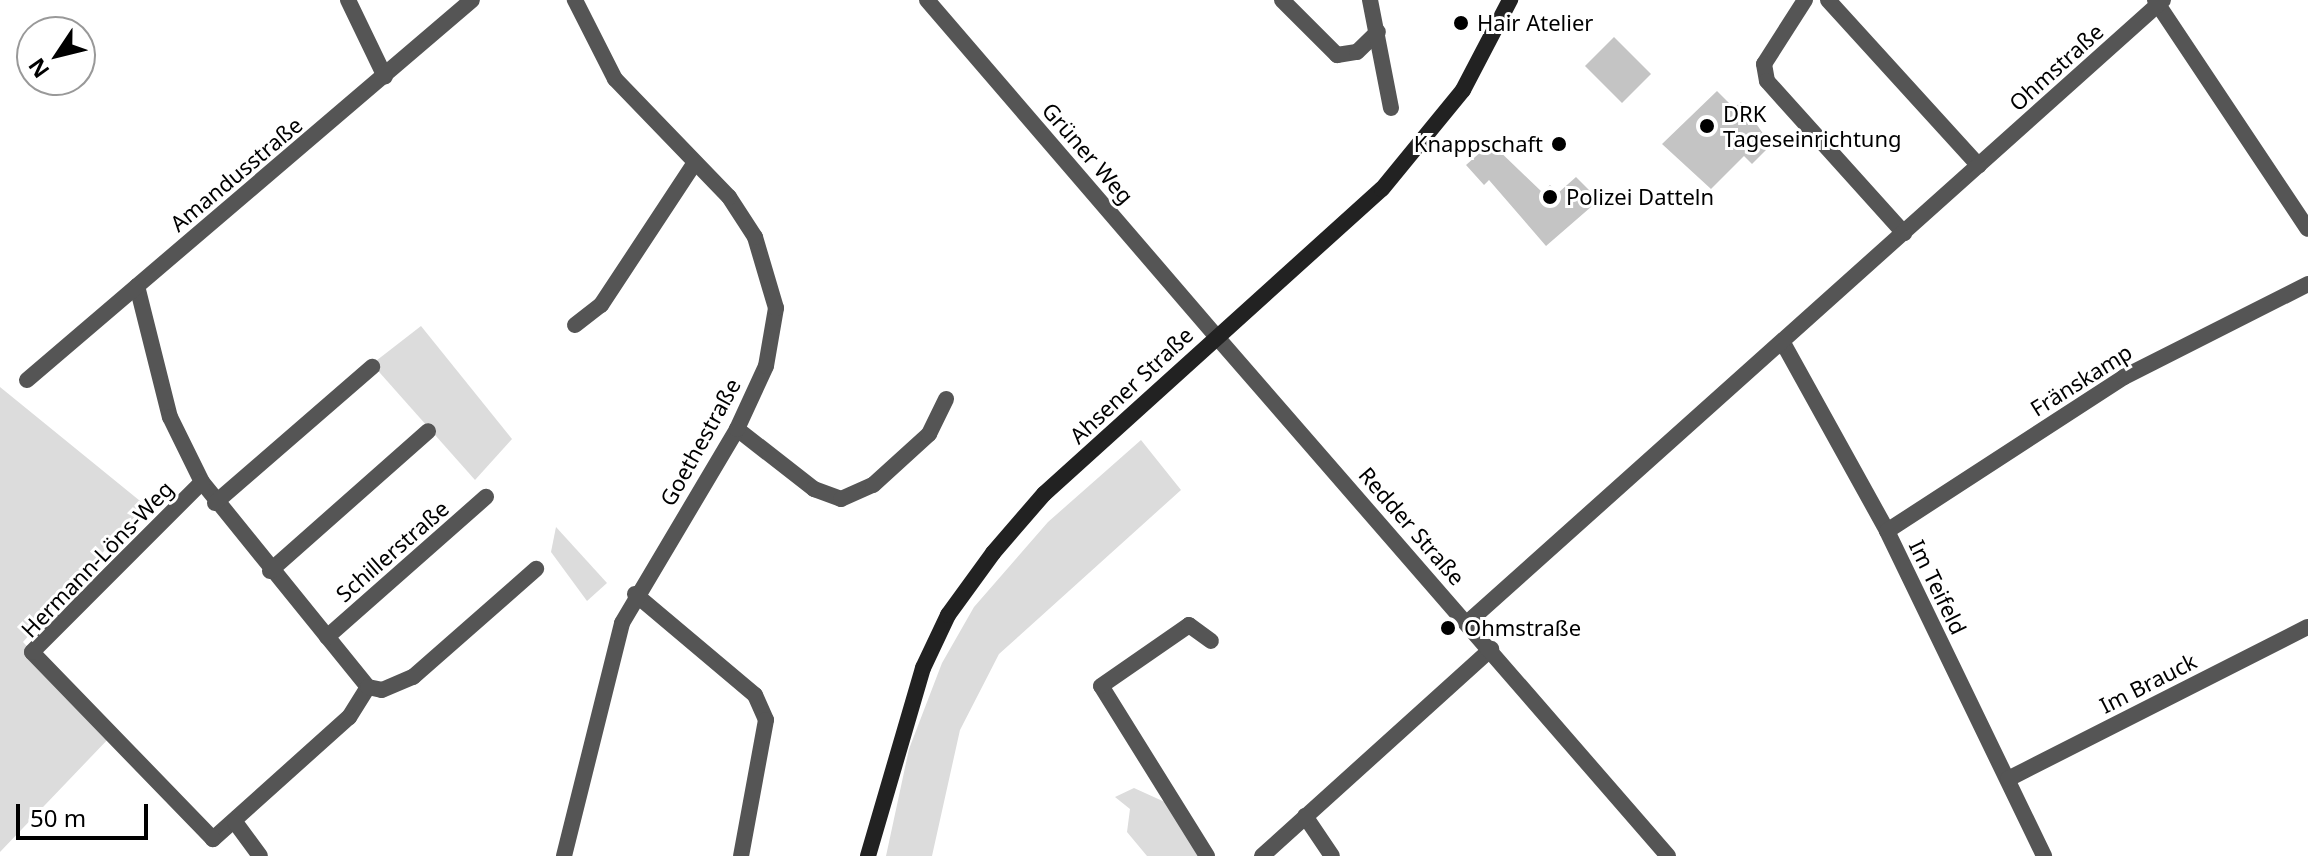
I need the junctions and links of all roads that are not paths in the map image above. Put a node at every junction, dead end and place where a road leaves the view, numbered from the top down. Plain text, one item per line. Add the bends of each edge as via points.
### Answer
1 (348, 0) edge
2 (472, 0) edge
3 (575, 0) edge
4 (927, 0) edge
5 (1282, 0) edge
6 (1370, 0) edge
7 (1510, 0) edge
8 (1805, 0) edge
9 (1828, 0) edge
10 (2158, 1) edge
11 (1378, 32) junction
12 (385, 77) junction
13 (1391, 108) dead end
14 (694, 164) junction
15 (1979, 166) junction
16 (2308, 229) edge
17 (1904, 233) junction
18 (2308, 284) edge
19 (137, 286) junction
20 (575, 325) dead end
21 (1216, 336) junction
22 (1783, 343) junction
23 (372, 367) dead end
24 (27, 380) dead end
25 (946, 399) dead end
26 (737, 429) junction
27 (428, 431) dead end
28 (202, 482) junction
29 (486, 497) dead end
30 (215, 503) junction
31 (1887, 531) junction
32 (536, 569) dead end
33 (270, 571) junction
34 (635, 594) junction
35 (1467, 623) junction
36 (2308, 627) edge
37 (327, 637) junction
38 (1211, 641) dead end
39 (1491, 649) junction
40 (368, 687) junction
41 (2008, 779) junction
42 (1305, 816) junction
43 (235, 822) junction
44 (260, 856) edge
45 (564, 856) edge
46 (741, 856) edge
47 (868, 856) edge
48 (1207, 856) edge
49 (1262, 856) edge
50 (1332, 856) edge
51 (1668, 856) edge
52 (2044, 856) edge

1 - 12 street
2 - 12 street, Amandusstraße
3 - 14 street, Goethestraße via 615,79
4 - 21 street, Grüner Weg
5 - 11 street via 1337,55 1357,52
6 - 11 street
7 - 21 main road, Ahsener Straße via 1463,90 1423,145
8 - 17 street via 1764,64 1767,81
9 - 15 street
10 - 15 street, Ohmstraße
10 - 16 street
11 - 13 street
12 - 19 street, Amandusstraße
14 - 20 street via 601,305
14 - 26 street, Goethestraße via 729,197 773,281 766,366
15 - 17 street, Ohmstraße
17 - 22 street, Ohmstraße
18 - 31 street, Fränskamp via 2124,377
19 - 24 street, Amandusstraße
19 - 28 street via 170,417
21 - 35 street, Redder Straße
21 - 47 main road, Ahsener Straße via 1044,494 948,615 918,681
22 - 31 street, Im Teifeld
22 - 35 street, Ohmstraße
23 - 30 street
25 - 26 street via 929,434 873,485 841,499 814,489
26 - 34 street, Goethestraße
27 - 33 street
28 - 30 street
28 - 43 street, Hermann-Löns-Weg via 32,652 213,839
29 - 37 street, Schillerstraße
30 - 33 street
31 - 41 street, Im Teifeld
32 - 40 street via 413,677 382,690
33 - 37 street
34 - 45 street, Goethestraße
34 - 46 street via 755,695 766,720
35 - 39 street, Redder Straße
36 - 41 street, Im Brauck
37 - 40 street
38 - 48 street via 1189,625 1101,686
39 - 42 street
39 - 51 street, Redder Straße
40 - 43 street via 349,717
41 - 52 street, Im Teifeld
42 - 49 street
42 - 50 street
43 - 44 street

